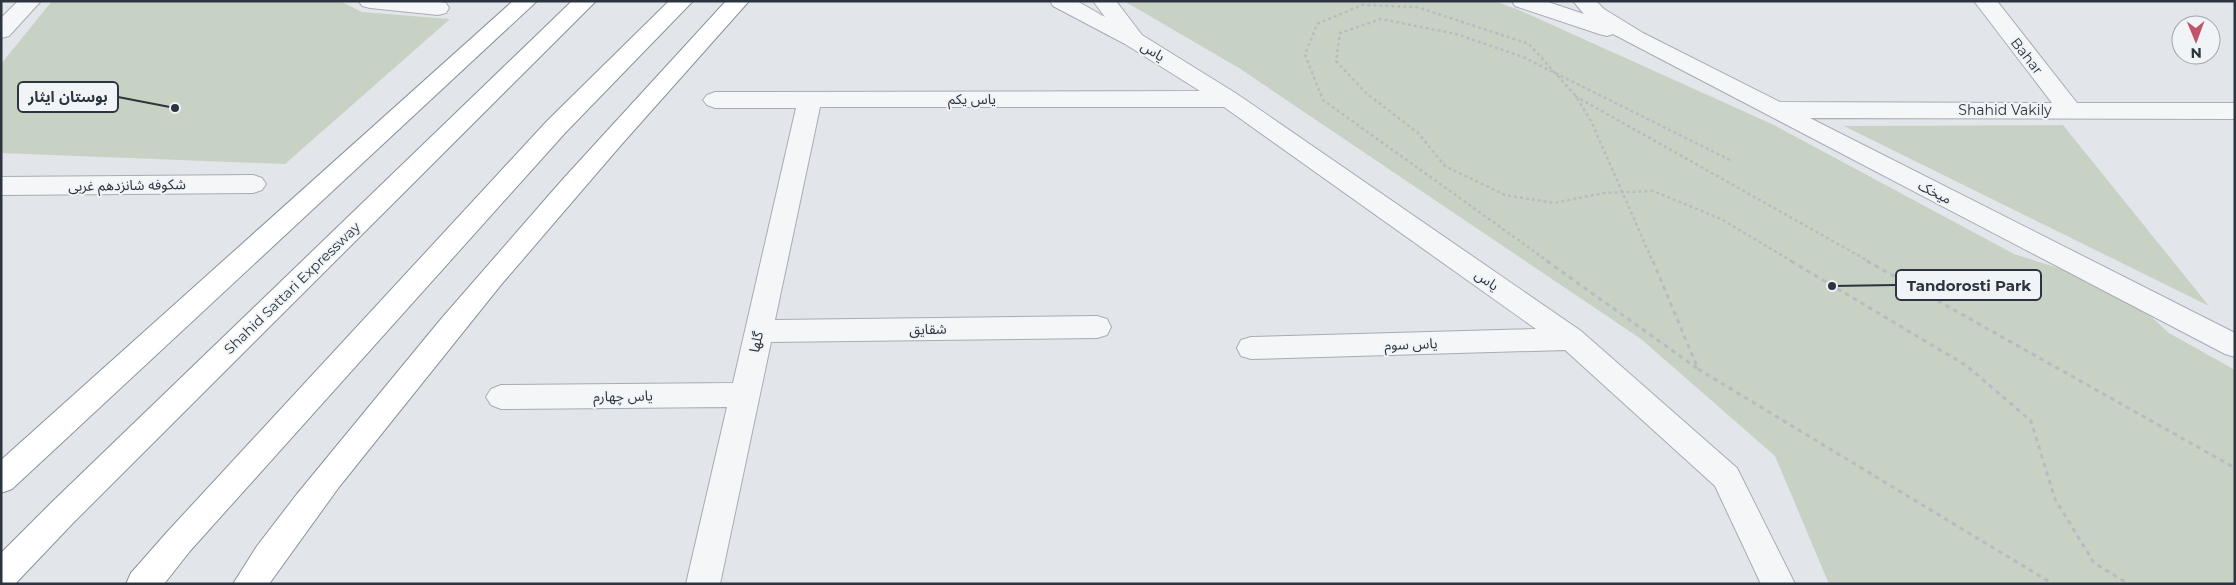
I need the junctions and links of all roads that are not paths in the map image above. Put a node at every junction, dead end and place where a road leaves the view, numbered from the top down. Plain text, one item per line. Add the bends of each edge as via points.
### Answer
1 (30, 1) edge
2 (370, 1) edge
3 (526, 1) edge
4 (585, 1) edge
5 (682, 1) edge
6 (738, 1) edge
7 (1061, 1) edge
8 (1104, 1) edge
9 (1523, 1) edge
10 (1584, 1) edge
11 (1985, 1) edge
12 (438, 8) dead end
13 (1, 30) edge
14 (1635, 38) junction
15 (1133, 39) junction
16 (1229, 99) junction
17 (715, 100) dead end
18 (810, 100) junction
19 (1775, 110) junction
20 (2070, 110) junction
21 (2235, 111) edge
22 (253, 184) dead end
23 (1, 186) edge
24 (1097, 327) dead end
25 (759, 331) junction
26 (2206, 331) junction
27 (2235, 331) edge
28 (1571, 339) junction
29 (2235, 346) edge
30 (1251, 348) dead end
31 (745, 395) junction
32 (501, 397) dead end
33 (1, 480) edge
34 (1, 576) edge
35 (143, 584) edge
36 (250, 584) edge
37 (703, 584) edge
38 (1778, 584) edge

1 - 13 street
2 - 12 street
3 - 33 highway
4 - 34 highway, Shahid Sattari Expressway
5 - 35 highway via 556,127
6 - 36 highway via 548,210 328,476
7 - 15 street
8 - 15 street
9 - 14 street
10 - 14 street via 1596,14
11 - 20 street, Bahar
14 - 19 street, میخک
15 - 16 street, یاس
16 - 18 street, یاس یکم
16 - 28 street, یاس
17 - 18 street, یاس یکم
18 - 25 street, گلها
19 - 20 street, Shahid Vakily
19 - 26 street, میخک
20 - 21 street, Shahid Vakily
22 - 23 street, شکوفه شانزدهم غربی
24 - 25 street, شقایق
25 - 31 street, گلها
26 - 27 street
26 - 29 street, میخک
28 - 30 street, یاس سوم
28 - 38 street, یاس via 1726,477
31 - 32 street, یاس چهارم
31 - 37 street, گلها

